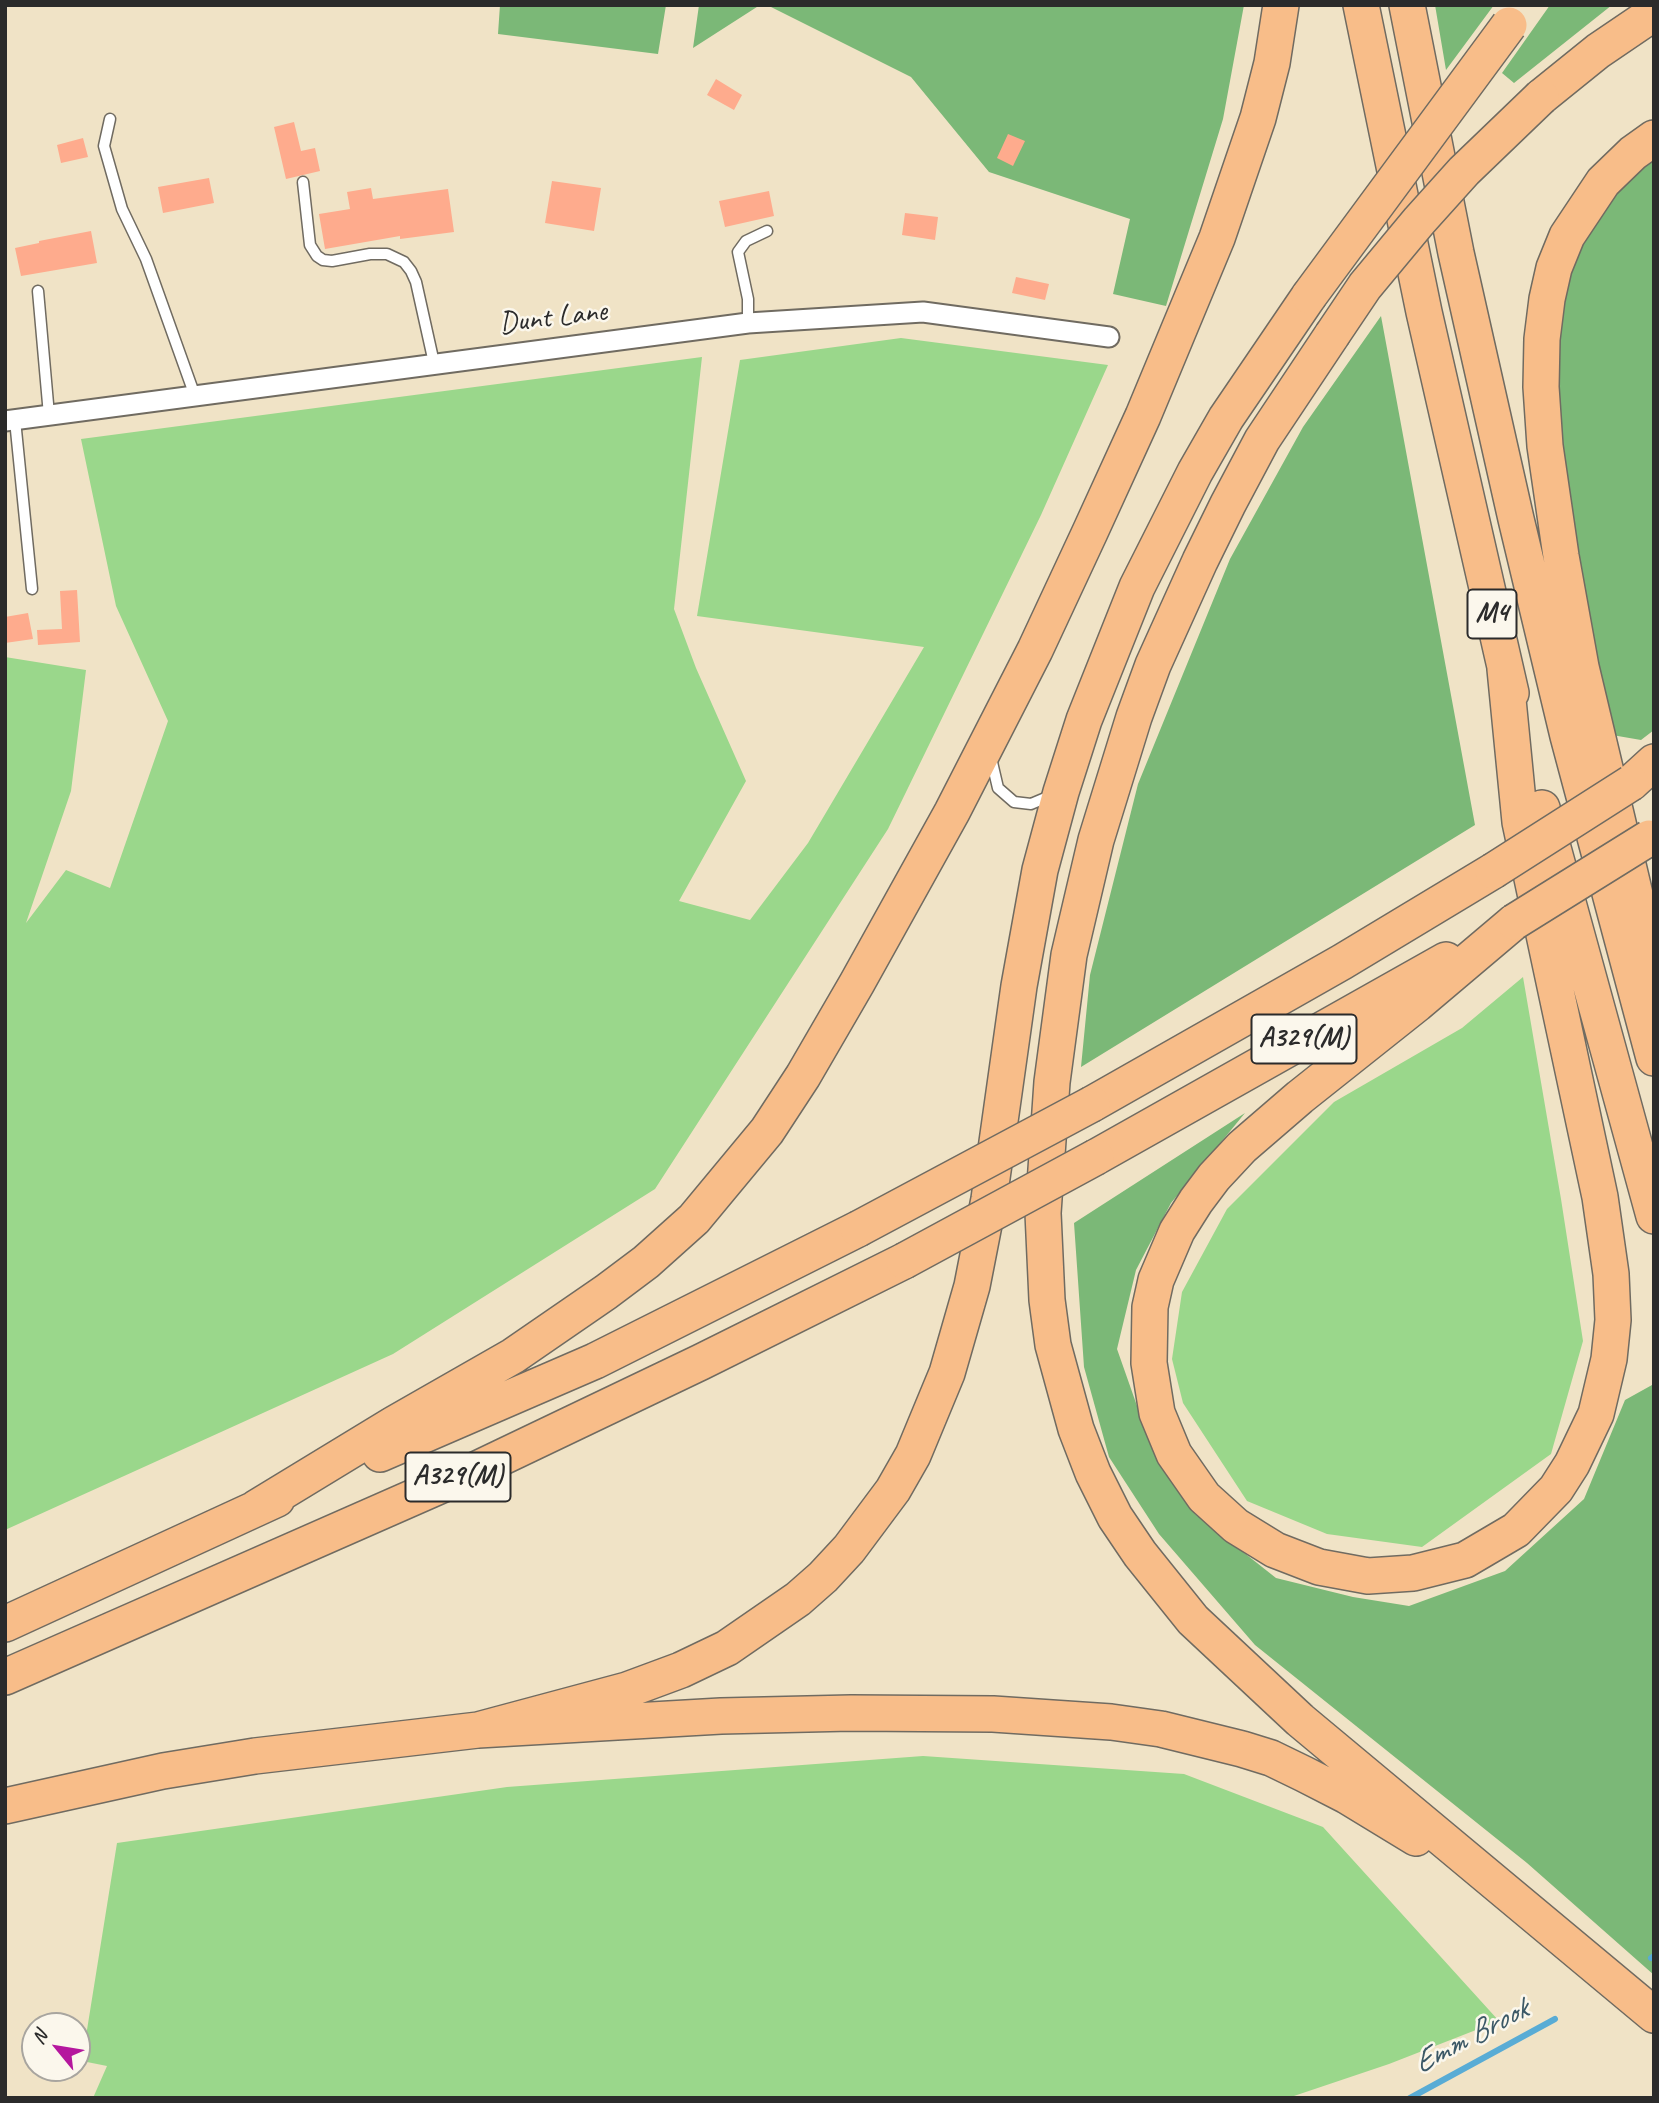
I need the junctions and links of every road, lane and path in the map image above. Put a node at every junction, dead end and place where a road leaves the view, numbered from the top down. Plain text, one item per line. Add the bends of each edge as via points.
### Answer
1 (1281, 5) edge
2 (1361, 5) edge
3 (1407, 5) edge
4 (1654, 13) edge
5 (1516, 15) edge
6 (110, 119) dead end
7 (1654, 138) edge
8 (303, 182) dead end
9 (767, 231) dead end
10 (38, 290) dead end
11 (748, 323) junction
12 (1110, 337) dead end
13 (434, 363) junction
14 (195, 396) junction
15 (49, 415) junction
16 (10, 421) edge
17 (32, 589) dead end
18 (1504, 669) junction
19 (988, 744) junction
20 (1646, 772) edge
21 (1061, 792) junction
22 (1651, 836) edge
23 (1514, 922) junction
24 (1654, 988) edge
25 (1654, 1058) edge
26 (1654, 1216) edge
27 (256, 1508) junction
28 (5, 1624) edge
29 (5, 1677) edge
30 (478, 1730) junction
31 (5, 1806) edge
32 (1495, 1883) junction
33 (1654, 2015) edge

1 - 19 highway via 1258,118 1216,242 1143,416
2 - 18 highway, M4 via 1418,287
3 - 25 highway, M4 via 1456,253 1519,533
4 - 32 highway, bridge via 1541,97 1464,171 1365,286 1262,440 1195,571 1133,717 1081,897 1052,1082 1043,1213 1053,1345 1093,1473 1115,1517 1156,1577 1236,1663
5 - 21 highway, bridge via 1309,296 1226,418 1163,533 1106,661
6 - 14 lane via 104,146 122,209 146,259
7 - 24 highway via 1603,182 1567,236 1547,299 1541,387 1545,446 1581,667
8 - 13 lane via 310,245 317,256 332,261 387,254 411,271
9 - 11 lane via 746,241 738,252
10 - 15 lane
11 - 12 street, Dunt Lane via 923,312
11 - 13 street, Dunt Lane
13 - 14 street, Dunt Lane
14 - 15 street, Dunt Lane
15 - 16 street, Dunt Lane
16 - 17 lane
18 - 23 highway via 1520,822 1600,1197 1611,1274 1609,1359 1596,1414 1572,1464 1556,1489 1516,1530 1465,1560 1413,1573 1368,1576 1319,1567 1275,1550 1236,1526 1204,1497 1174,1454 1152,1391 1148,1333 1156,1280 1196,1201 1242,1147
18 - 26 highway, M4
19 - 21 lane via 998,788 1014,802 1031,804
19 - 27 highway via 803,1076 767,1130 694,1219 646,1262 556,1328
20 - 27 highway, A329(M), bridge via 1342,962 1092,1104 858,1229 595,1361
21 - 30 highway via 1040,870 1019,986 972,1286 947,1373 893,1490 822,1577 727,1648 627,1690
22 - 23 highway, A329(M), bridge
23 - 29 highway, A329(M), bridge via 904,1261 471,1472
27 - 28 highway, A329(M)
30 - 31 highway via 216,1762
30 - 32 highway via 851,1713 1062,1717 1161,1729 1282,1763
32 - 33 highway

